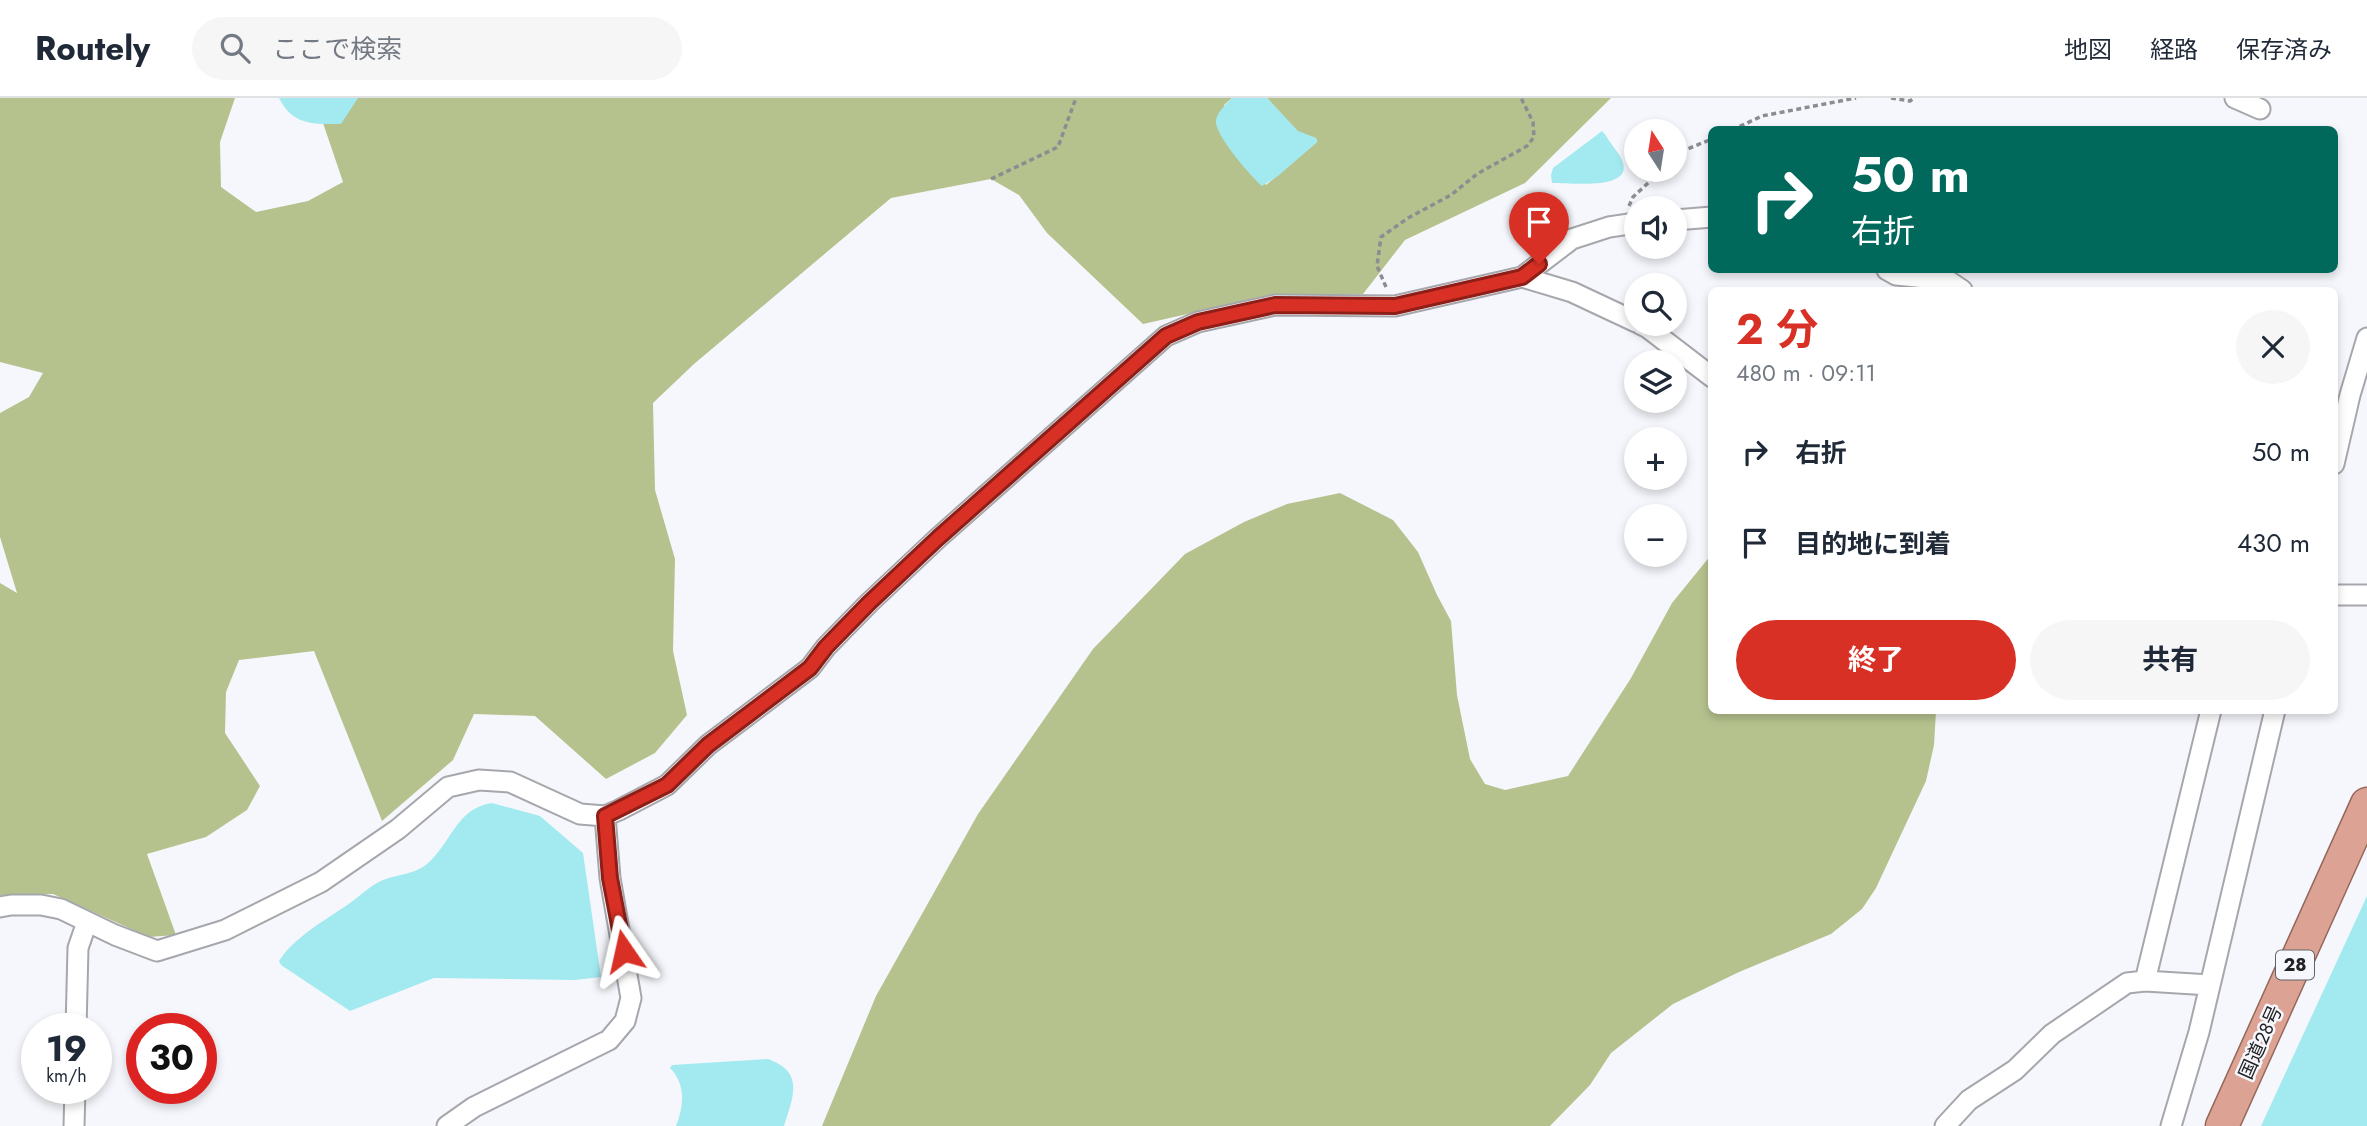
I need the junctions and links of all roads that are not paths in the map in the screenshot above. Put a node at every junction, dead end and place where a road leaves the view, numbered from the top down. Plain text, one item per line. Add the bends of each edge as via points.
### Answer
1 (2235, 98) edge
2 (2260, 109) dead end
3 (1708, 217) edge
4 (1687, 219) edge
5 (1624, 225) edge
6 (1892, 273) edge
7 (1522, 277) junction
8 (1958, 287) edge
9 (1624, 316) edge
10 (1658, 336) edge
11 (2367, 338) edge
12 (1708, 374) edge
13 (2338, 436) edge
14 (2338, 594) edge
15 (2367, 595) edge
16 (2210, 714) edge
17 (2275, 714) edge
18 (2367, 804) edge
19 (605, 816) junction
20 (0, 907) edge
21 (87, 922) junction
22 (2146, 981) junction
23 (2210, 985) junction
24 (76, 1013) edge
25 (75, 1104) edge
26 (74, 1126) edge
27 (447, 1126) edge
28 (1946, 1126) edge
29 (2171, 1126) edge
30 (2222, 1126) edge

1 - 2 street
3 - 4 street
5 - 7 street via 1572,239
6 - 8 street via 1947,280
7 - 9 street via 1572,292
7 - 19 street via 1395,306 1275,305 1198,322 1166,336 938,538 869,603 810,668 708,745 667,785
10 - 12 street
11 - 13 street
14 - 15 street
16 - 22 street
17 - 23 street
18 - 30 highway, 国道28号 / 28
19 - 21 street via 580,814 510,782 479,780 448,787 398,829 321,882 225,930 157,951
19 - 27 street via 610,878 631,998 625,1021 609,1040 501,1092
20 - 21 street via 41,905
21 - 24 street via 78,948
22 - 23 street
22 - 28 street via 2127,983 2052,1034 2015,1070 1969,1100
23 - 29 street
25 - 26 street

